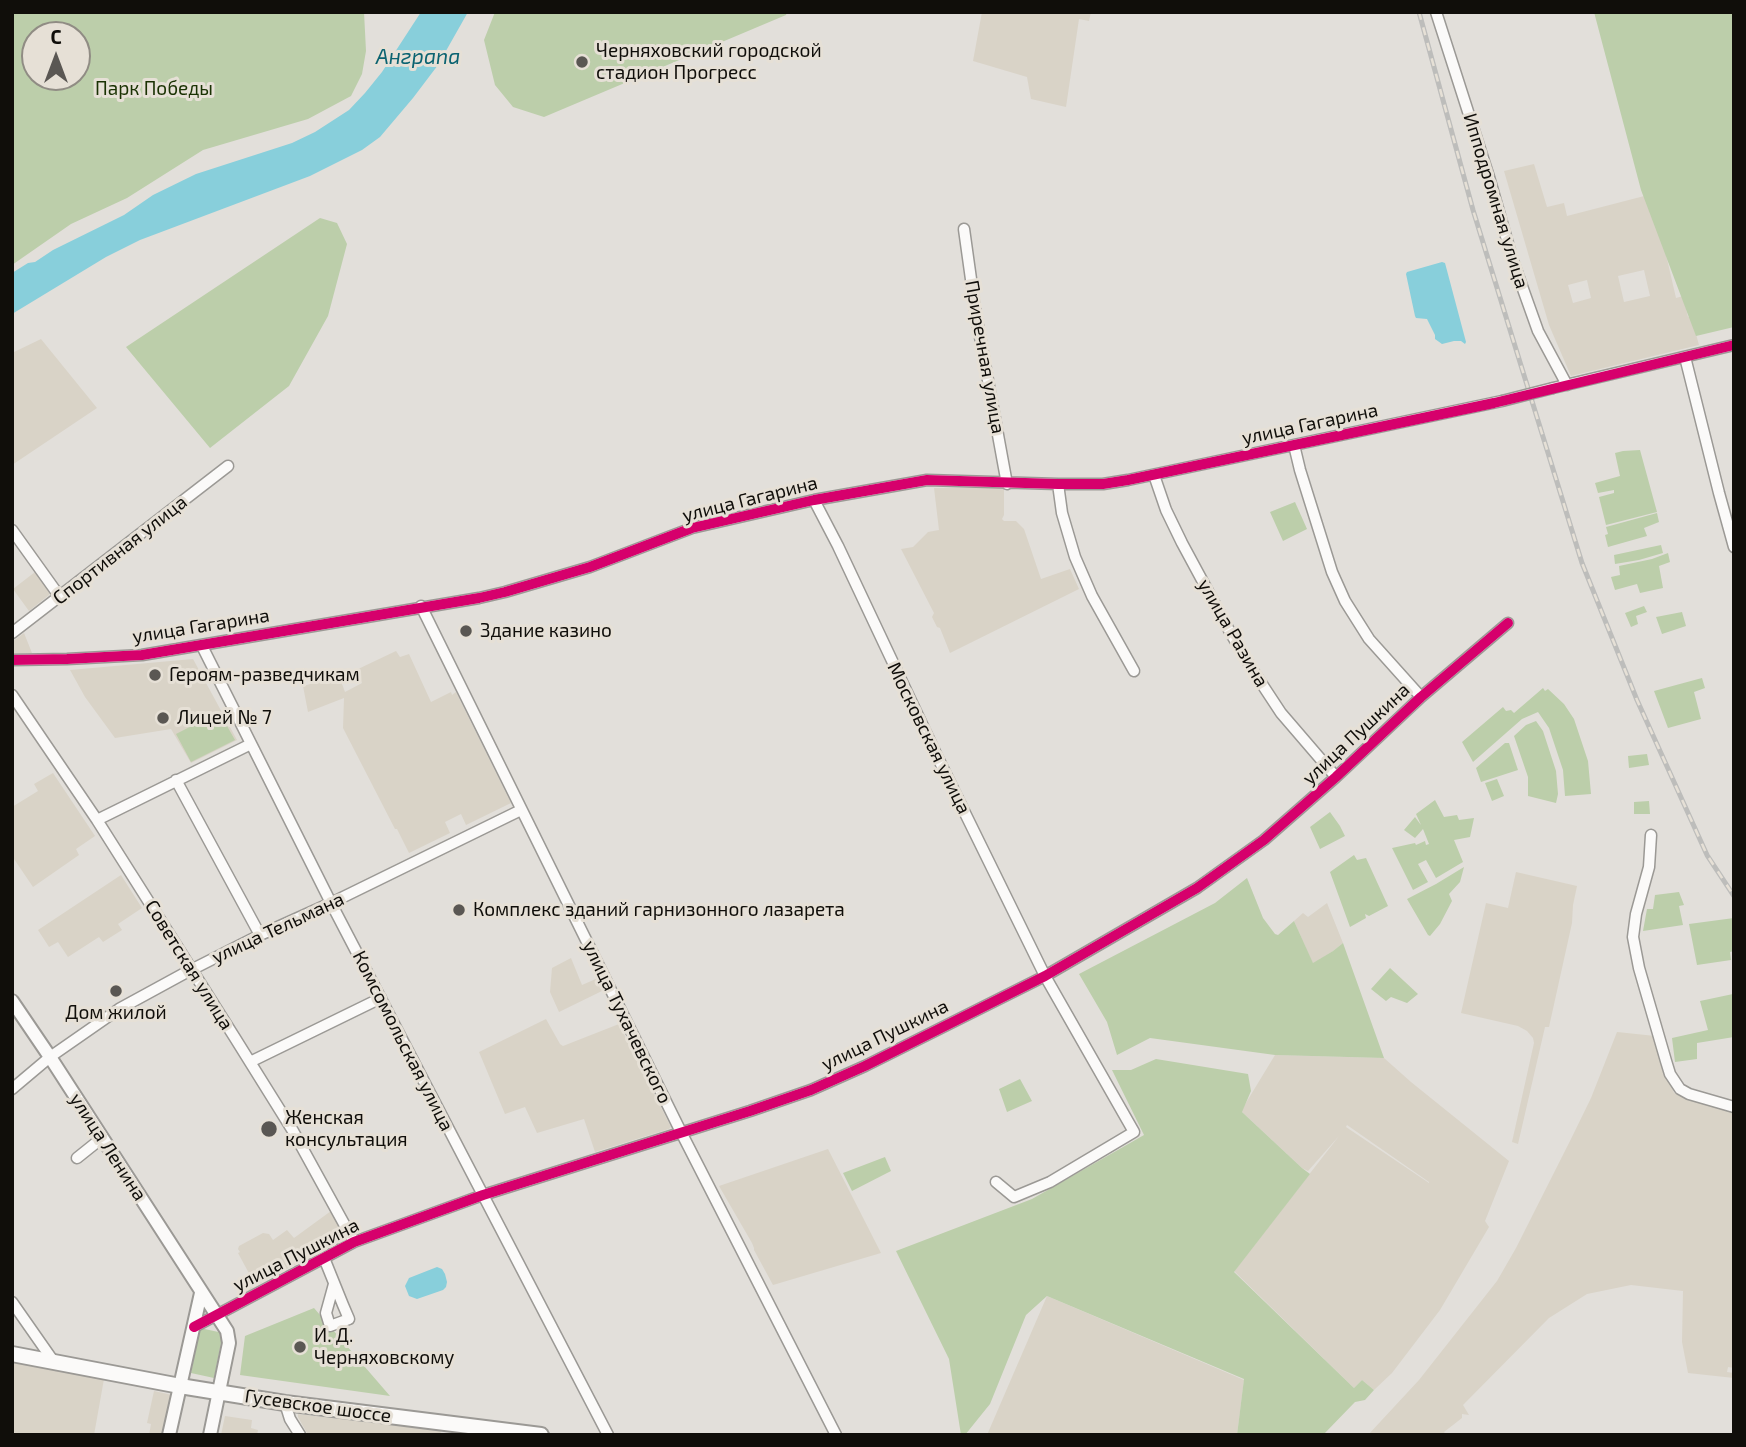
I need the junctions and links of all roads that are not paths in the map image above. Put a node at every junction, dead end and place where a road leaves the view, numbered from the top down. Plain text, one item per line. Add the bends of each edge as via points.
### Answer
1 (1436, 12) edge
2 (964, 229) dead end
3 (1734, 345) edge
4 (1685, 356) junction
5 (1567, 385) junction
6 (1294, 444) junction
7 (228, 466) dead end
8 (1154, 475) junction
9 (1007, 484) junction
10 (1058, 484) junction
11 (814, 500) junction
12 (12, 530) edge
13 (1734, 547) edge
14 (60, 597) junction
15 (421, 606) junction
16 (1508, 623) dead end
17 (12, 634) edge
18 (202, 646) junction
19 (12, 660) edge
20 (1134, 671) dead end
21 (12, 695) edge
22 (1422, 696) junction
23 (251, 744) junction
24 (1336, 778) junction
25 (176, 780) junction
26 (522, 810) junction
27 (97, 820) junction
28 (1651, 835) dead end
29 (331, 903) junction
30 (260, 935) junction
31 (192, 969) junction
32 (1045, 976) junction
33 (381, 998) junction
34 (12, 1001) edge
35 (50, 1057) junction
36 (250, 1062) junction
37 (12, 1089) edge
38 (1734, 1107) edge
39 (681, 1132) junction
40 (102, 1138) junction
41 (77, 1158) dead end
42 (996, 1182) dead end
43 (483, 1195) junction
44 (354, 1242) junction
45 (324, 1258) junction
46 (334, 1284) dead end
47 (201, 1293) junction
48 (12, 1302) edge
49 (217, 1316) junction
50 (194, 1327) junction
51 (12, 1354) edge
52 (54, 1362) junction
53 (180, 1386) junction
54 (219, 1392) junction
55 (285, 1403) junction
56 (169, 1435) edge
57 (210, 1435) edge
58 (300, 1435) edge
59 (541, 1435) edge
60 (608, 1435) edge
61 (836, 1435) edge

1 - 5 street, Ипподромная улица via 1513,261 1538,331
2 - 9 street, Приречная улица
3 - 4 street
4 - 5 street
4 - 13 street
5 - 6 street, улица Гагарина, bridge
6 - 8 street, улица Гагарина
6 - 22 street via 1345,601 1369,639
7 - 14 street, Спортивная улица
8 - 10 street, улица Гагарина via 1103,484
8 - 24 street, улица Разина via 1166,510 1252,669 1281,713
9 - 10 street, улица Гагарина
9 - 11 street, улица Гагарина via 927,480
10 - 20 street via 1062,513 1091,596
11 - 15 street, улица Гагарина via 692,528 590,567 505,592
11 - 32 street, Московская улица
12 - 14 street
14 - 17 street, Спортивная улица
15 - 18 street, улица Гагарина
15 - 26 street, улица Тухачевского
16 - 22 street, улица Пушкина
18 - 19 street, улица Гагарина via 142,655
18 - 23 street, Комсомольская улица
21 - 27 street, Советская улица
22 - 24 street, улица Пушкина
23 - 25 street
23 - 29 street, Комсомольская улица
24 - 32 street, улица Пушкина via 1264,840 1197,888
25 - 27 street
25 - 30 street
26 - 29 street, улица Тельмана
26 - 39 street, улица Тухачевского
27 - 31 street, Советская улица
28 - 38 street via 1649,867 1633,937 1666,1061 1680,1089
29 - 30 street, улица Тельмана
29 - 33 street, Комсомольская улица
30 - 31 street, улица Тельмана
31 - 35 street, улица Тельмана via 119,1009
31 - 36 street, Советская улица
32 - 39 street, улица Пушкина via 811,1090
32 - 42 street, Московская улица via 1134,1132 1050,1182 1014,1197
33 - 36 street
33 - 43 street, Комсомольская улица
34 - 35 main road, улица Ленина
35 - 37 street, улица Тельмана
35 - 40 main road, улица Ленина
36 - 44 street, Советская улица
39 - 43 street, улица Пушкина
39 - 61 street, улица Тухачевского
40 - 41 street
40 - 47 main road, улица Ленина
43 - 44 street, улица Пушкина
43 - 60 street, Комсомольская улица
44 - 45 street, улица Пушкина
45 - 46 street
45 - 49 street, улица Пушкина
47 - 49 main road, улица Ленина
47 - 50 main road
48 - 52 street
49 - 50 street, улица Пушкина
49 - 54 main road, улица Ленина via 229,1343
50 - 53 main road
51 - 52 highway, Гусевское шоссе
52 - 53 highway, Гусевское шоссе
53 - 54 highway, Гусевское шоссе
53 - 56 main road
54 - 55 highway, Гусевское шоссе
54 - 57 main road, улица Ленина
55 - 58 street
55 - 59 highway, Гусевское шоссе

